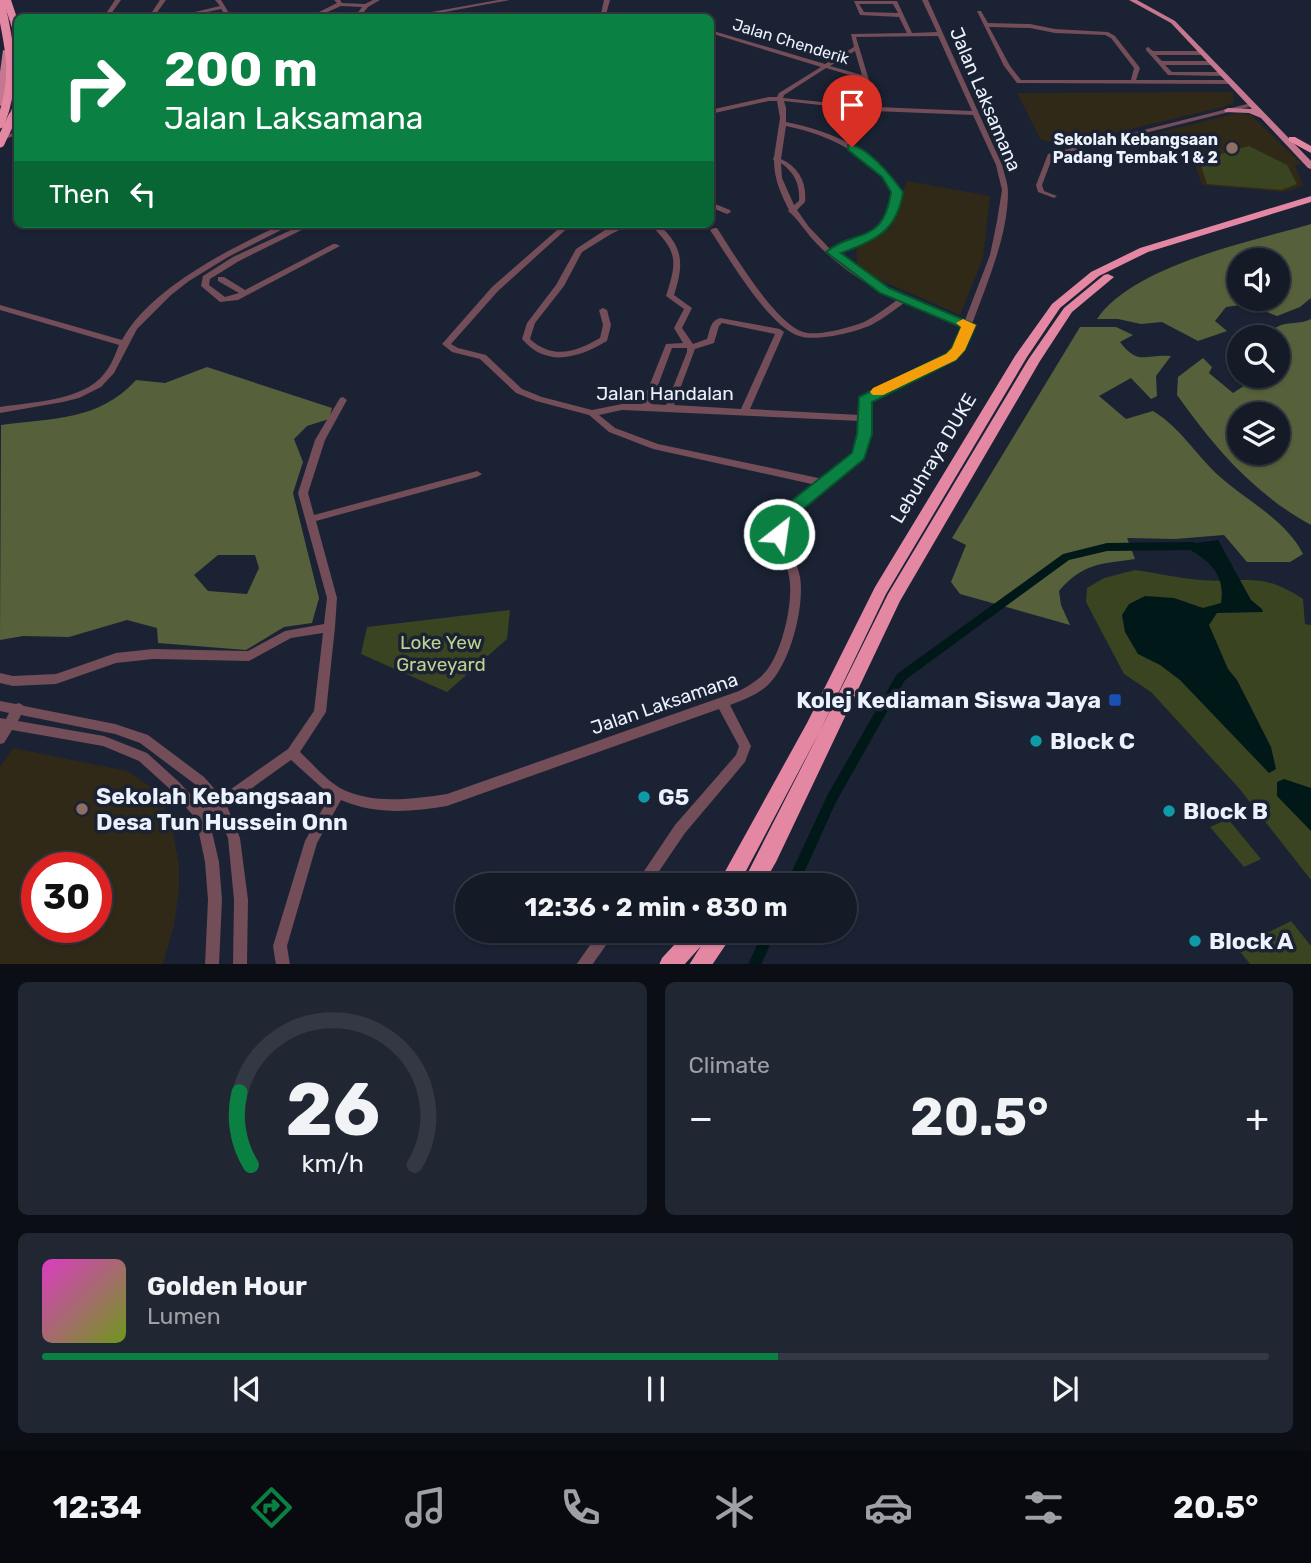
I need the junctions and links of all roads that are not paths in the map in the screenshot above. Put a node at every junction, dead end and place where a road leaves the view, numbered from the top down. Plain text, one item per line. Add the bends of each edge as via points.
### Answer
1 (8, 0) edge
2 (218, 0) edge
3 (377, 0) edge
4 (507, 0) edge
5 (925, 0) edge
6 (1126, 0) edge
7 (1132, 0) edge
8 (0, 1) edge
9 (338, 2) edge
10 (1144, 3) edge
11 (366, 6) junction
12 (223, 7) junction
13 (198, 12) dead end
14 (979, 12) dead end
15 (227, 14) edge
16 (316, 14) edge
17 (359, 14) edge
18 (431, 14) edge
19 (901, 15) junction
20 (14, 20) edge
21 (0, 21) edge
22 (986, 25) junction
23 (714, 32) edge
24 (910, 34) junction
25 (940, 34) junction
26 (1172, 47) dead end
27 (855, 48) junction
28 (1150, 51) junction
29 (1198, 51) junction
30 (4, 55) edge
31 (844, 55) junction
32 (858, 57) junction
33 (1209, 63) junction
34 (1161, 64) junction
35 (827, 66) junction
36 (1219, 74) junction
37 (864, 78) junction
38 (1133, 82) junction
39 (1229, 82) junction
40 (780, 99) junction
41 (1248, 101) junction
42 (0, 104) edge
43 (874, 110) junction
44 (1228, 110) junction
45 (714, 111) edge
46 (14, 112) edge
47 (14, 112) edge
48 (975, 113) junction
49 (1265, 113) junction
50 (782, 123) junction
51 (2, 135) edge
52 (1292, 139) junction
53 (1311, 150) edge
54 (1311, 158) edge
55 (776, 159) junction
56 (1311, 166) edge
57 (1054, 196) dead end
58 (1311, 199) edge
59 (714, 206) edge
60 (1311, 209) edge
61 (1291, 210) junction
62 (792, 211) junction
63 (727, 212) dead end
64 (280, 228) edge
65 (302, 228) edge
66 (564, 228) edge
67 (618, 228) edge
68 (659, 228) edge
69 (714, 230) dead end
70 (336, 246) dead end
71 (233, 249) junction
72 (832, 252) junction
73 (242, 256) junction
74 (221, 279) dead end
75 (244, 293) junction
76 (904, 299) junction
77 (0, 307) edge
78 (603, 310) dead end
79 (969, 325) junction
80 (122, 343) junction
81 (690, 347) junction
82 (343, 400) dead end
83 (645, 407) junction
84 (669, 408) junction
85 (0, 410) edge
86 (745, 411) junction
87 (592, 413) junction
88 (865, 418) junction
89 (477, 474) dead end
90 (825, 483) junction
91 (311, 519) junction
92 (887, 595) junction
93 (330, 627) junction
94 (0, 678) edge
95 (722, 702) junction
96 (0, 706) edge
97 (19, 708) junction
98 (5, 723) edge
99 (0, 739) edge
100 (292, 753) junction
101 (338, 793) junction
102 (220, 804) junction
103 (202, 816) junction
104 (650, 873) edge
105 (734, 873) edge
106 (759, 873) edge
107 (600, 943) edge
108 (689, 943) edge
109 (716, 943) edge
110 (212, 964) edge
111 (240, 964) edge
112 (283, 964) edge
113 (583, 964) edge
114 (669, 964) edge
115 (699, 964) edge

1 - 20 highway
2 - 12 street
3 - 11 street
4 - 18 street
5 - 25 street, Jalan Laksamana
6 - 10 main road
7 - 10 main road
8 - 51 highway, bridge via 13,47 14,76
9 - 11 street
9 - 16 street
10 - 29 main road via 1170,20
10 - 41 main road via 1180,24
11 - 17 street
12 - 13 street
12 - 15 street
14 - 22 street
19 - 19 street via 862,14 856,2 895,2
19 - 24 street
21 - 30 main road
22 - 38 street via 1019,82
22 - 38 street via 1106,33 1137,68
23 - 35 street, Jalan Chenderik
24 - 25 street
24 - 27 street via 857,34 852,37
25 - 48 street, Jalan Laksamana
26 - 28 street
27 - 31 street
27 - 32 street
28 - 29 street
28 - 34 street
29 - 33 main road
30 - 42 main road
31 - 32 street
31 - 35 street
32 - 37 street
33 - 34 street
33 - 36 main road
34 - 36 street via 1170,74
35 - 37 street, Jalan Chenderik
35 - 40 street via 781,94
36 - 39 main road
37 - 43 street
38 - 39 street
39 - 41 main road
40 - 43 street
40 - 45 street
40 - 50 street
41 - 44 street
41 - 49 main road
43 - 48 street
44 - 49 main road
44 - 57 street via 1050,155 1039,185 1041,192
46 - 51 highway, bridge
47 - 51 main road
48 - 79 street, Jalan Laksamana via 1005,190 994,255
49 - 52 main road
49 - 56 main road
50 - 55 street
50 - 72 street via 832,135 871,161 897,192 886,224 867,239
52 - 53 highway
52 - 54 main road
55 - 62 street
55 - 62 street via 791,167 802,187 802,202
58 - 61 highway, Lebuhraya DUKE
59 - 63 street
60 - 61 highway, Lebuhraya DUKE
61 - 92 highway, Lebuhraya DUKE via 1129,266 1104,279 1068,310
62 - 72 street
64 - 71 street
65 - 73 street
66 - 87 street, Jalan Handalan via 495,289 446,344 484,357 519,391
67 - 78 street via 579,250 526,338 534,349 548,354 580,352 604,339
68 - 81 street via 674,246 678,274 670,296 688,308 678,328
69 - 76 street via 762,299 800,334 830,335 862,325
70 - 75 street
71 - 73 street
71 - 80 street via 188,277
72 - 76 street
73 - 75 street via 204,282 223,300
74 - 75 street
76 - 79 street
77 - 80 street
79 - 88 street, Jalan Laksamana via 951,357 864,400
80 - 85 street via 108,377 88,391
81 - 83 street via 670,346
81 - 84 street
81 - 86 street via 711,341 720,320 780,332
82 - 91 street via 320,440 303,493
83 - 84 street, Jalan Handalan
83 - 87 street, Jalan Handalan
84 - 86 street, Jalan Handalan
86 - 88 street, Jalan Handalan
87 - 90 street via 612,430 656,447
88 - 90 street, Jalan Laksamana via 859,456
89 - 91 street
90 - 95 street, Jalan Laksamana via 782,518 779,526 794,578 794,600 779,661 754,689
91 - 93 street via 332,598
92 - 105 highway, Lebuhraya DUKE
92 - 106 highway, Lebuhraya DUKE
93 - 94 street via 289,634 249,656 153,654 116,658 56,678
93 - 100 street via 320,712
95 - 101 street, Jalan Laksamana via 447,800 412,807 373,804
95 - 104 street via 745,746 741,758
96 - 97 street
97 - 98 street
97 - 102 street via 144,739 200,780
98 - 99 street
98 - 103 street via 104,741 142,757
100 - 101 street, Jalan Laksamana
100 - 102 street
101 - 112 street via 312,841 280,946
102 - 103 street
102 - 111 street via 234,838 241,900
103 - 110 street via 215,900
107 - 113 street
108 - 114 highway
109 - 115 highway

